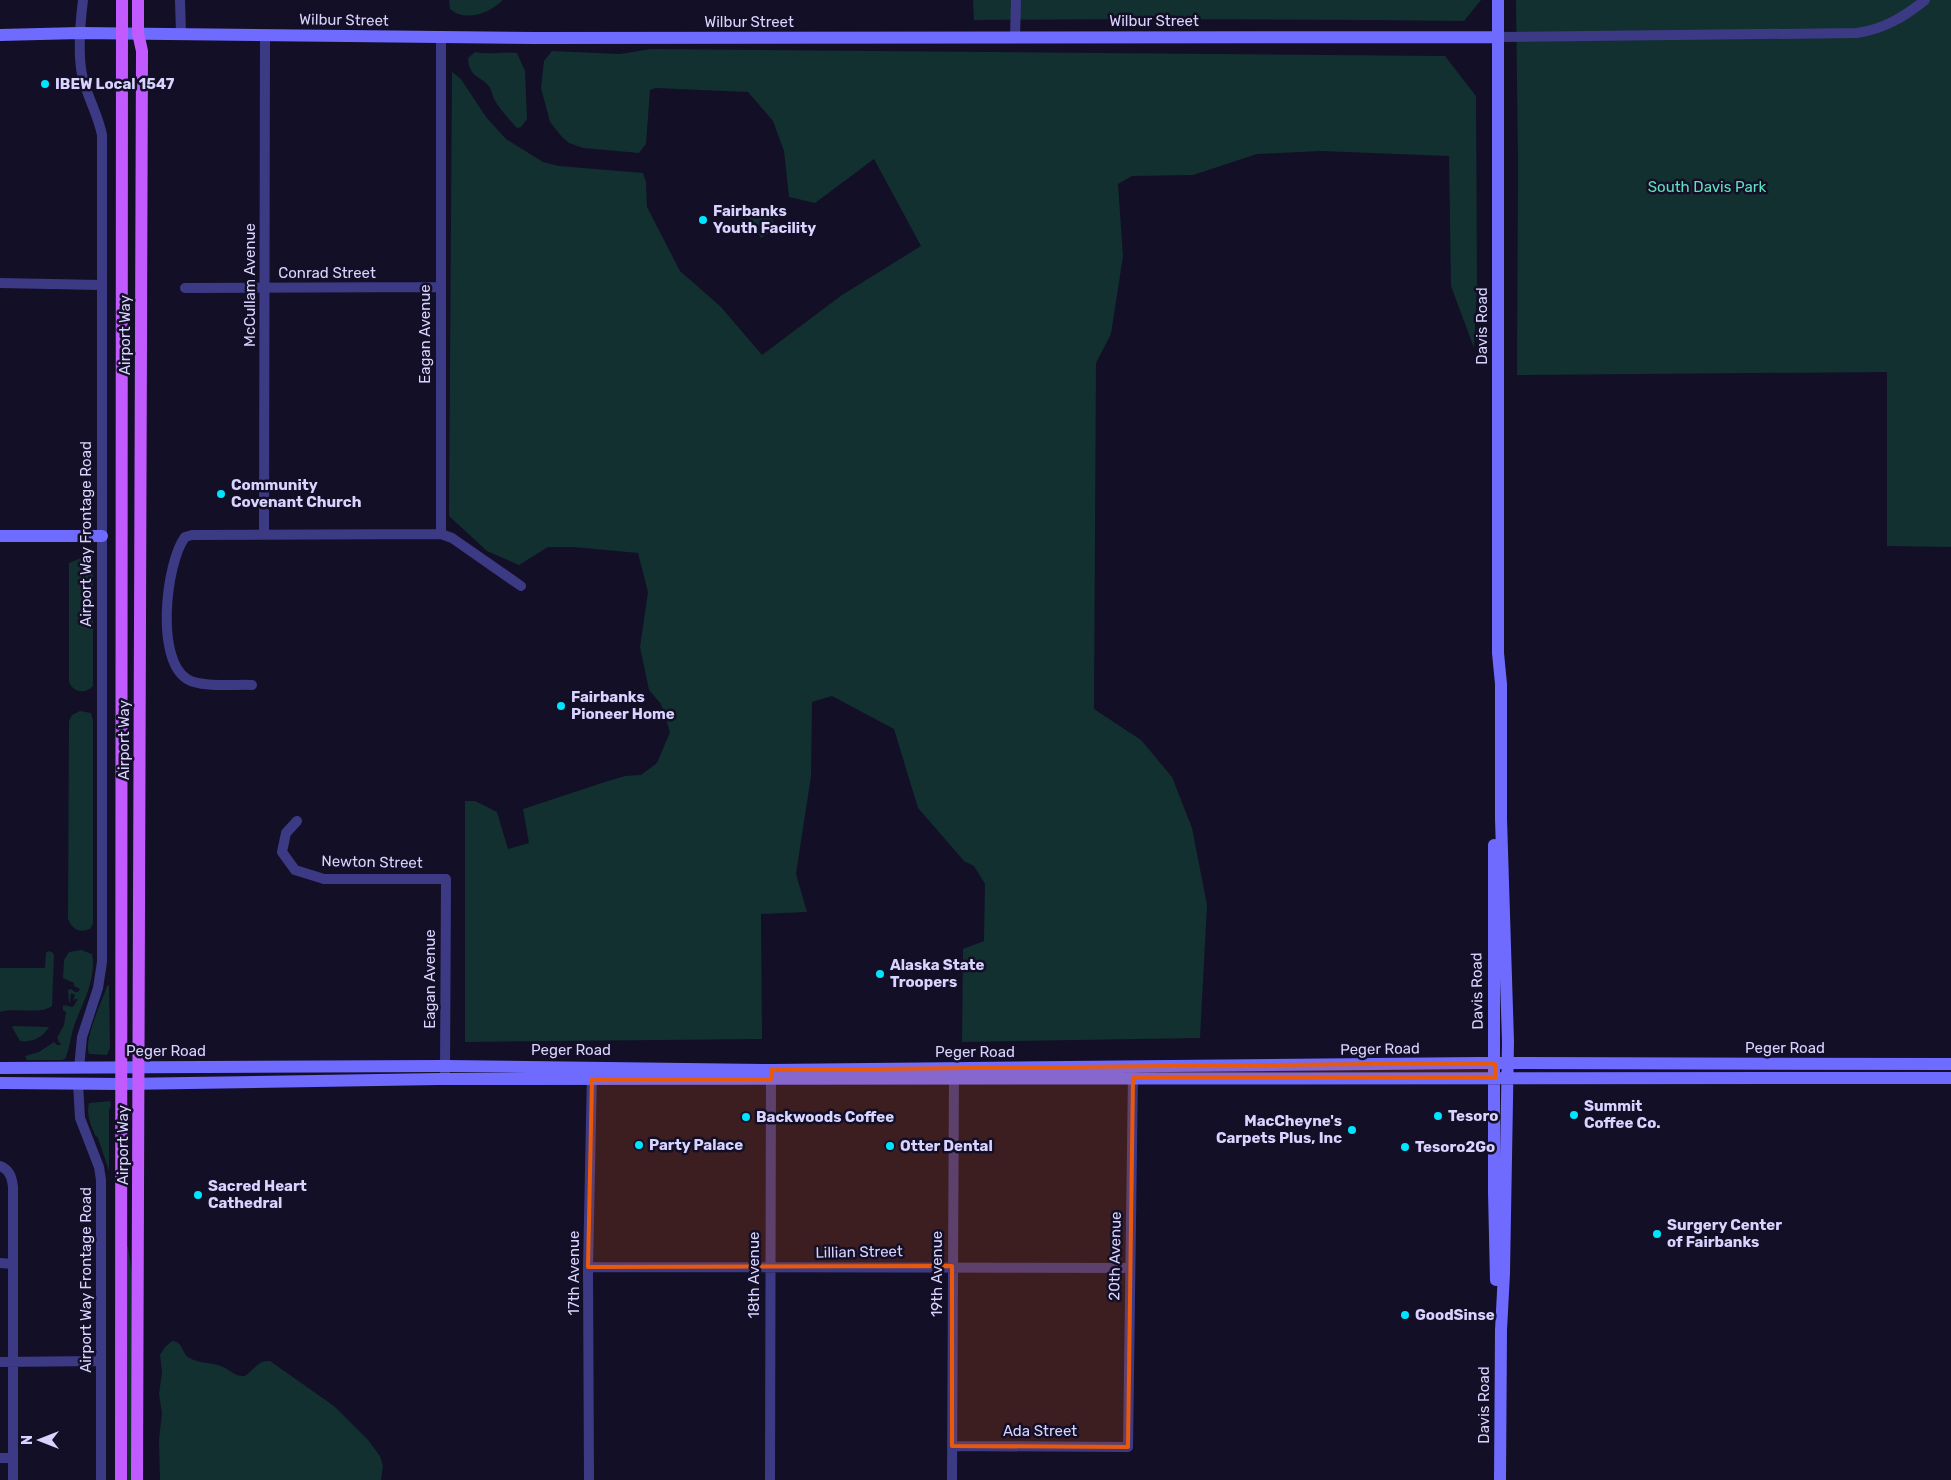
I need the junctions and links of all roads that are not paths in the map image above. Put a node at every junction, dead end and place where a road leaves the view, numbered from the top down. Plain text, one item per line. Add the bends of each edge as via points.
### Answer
1 (83, 0) edge
2 (122, 0) edge
3 (138, 0) edge
4 (180, 0) edge
5 (1016, 0) edge
6 (1498, 0) edge
7 (1925, 0) edge
8 (80, 32) junction
9 (122, 33) junction
10 (138, 33) junction
11 (181, 33) junction
12 (0, 35) edge
13 (265, 35) junction
14 (1498, 36) junction
15 (441, 38) junction
16 (1015, 38) junction
17 (0, 283) edge
18 (101, 285) junction
19 (440, 287) junction
20 (185, 288) dead end
21 (265, 288) junction
22 (264, 534) junction
23 (441, 534) junction
24 (0, 536) edge
25 (102, 536) junction
26 (521, 586) dead end
27 (1498, 652) junction
28 (252, 685) dead end
29 (296, 821) dead end
30 (446, 879) joint
31 (1495, 1064) junction
32 (1508, 1064) junction
33 (1951, 1064) edge
34 (444, 1066) junction
35 (121, 1067) junction
36 (0, 1068) edge
37 (79, 1068) junction
38 (140, 1069) junction
39 (1133, 1072) junction
40 (592, 1073) junction
41 (771, 1074) junction
42 (954, 1074) junction
43 (1501, 1078) junction
44 (1951, 1078) edge
45 (444, 1080) junction
46 (0, 1083) edge
47 (78, 1084) junction
48 (122, 1084) junction
49 (140, 1084) junction
50 (4, 1168) edge
51 (0, 1264) edge
52 (13, 1264) junction
53 (952, 1266) junction
54 (588, 1267) junction
55 (769, 1268) junction
56 (1130, 1268) junction
57 (14, 1361) junction
58 (101, 1361) junction
59 (0, 1362) edge
60 (952, 1446) junction
61 (1128, 1447) joint
62 (0, 1458) edge
63 (13, 1458) junction
64 (13, 1480) edge
65 (102, 1480) edge
66 (121, 1480) edge
67 (137, 1480) edge
68 (589, 1480) edge
69 (770, 1480) edge
70 (952, 1480) edge
71 (1500, 1480) edge

1 - 8 street, Airport Way Frontage Road
2 - 9 main road, Airport Way
3 - 10 main road, Airport Way
4 - 11 street
5 - 16 street
6 - 14 street, Davis Road
7 - 14 street via 1888,25 1857,32
8 - 9 street, Wilbur Street
8 - 12 street, Wilbur Street
8 - 18 street, Airport Way Frontage Road via 83,78 102,135
9 - 10 street, Wilbur Street
9 - 35 main road, Airport Way
10 - 11 street, Wilbur Street
10 - 38 main road, Airport Way via 142,51
11 - 13 street, Wilbur Street
13 - 15 street, Wilbur Street
13 - 21 street, McCullam Avenue
14 - 16 street, Wilbur Street
14 - 27 street, Davis Road
15 - 16 street, Wilbur Street
15 - 19 street, Eagan Avenue
17 - 18 street
18 - 25 street, Airport Way Frontage Road
19 - 21 street, Conrad Street
19 - 23 street, Eagan Avenue
20 - 21 street, Conrad Street
21 - 22 street, McCullam Avenue
22 - 23 street
22 - 28 street via 185,537 176,555 170,586 167,634 169,651 177,669 187,679 199,683
23 - 26 street via 452,538
24 - 25 street
25 - 37 street, Airport Way Frontage Road via 102,962 82,1037
27 - 31 street, Davis Road via 1493,689
27 - 32 street, Davis Road via 1502,684 1501,819
29 - 30 street, Newton Street via 286,833 282,852 295,870 324,879
30 - 34 street, Eagan Avenue
31 - 32 street, Peger Road
31 - 39 street, Peger Road
31 - 43 street, Davis Road
32 - 33 street, Peger Road
32 - 43 street, Davis Road
34 - 38 street, Peger Road
34 - 40 street, Peger Road
34 - 45 street, Eagan Avenue
35 - 37 street, Peger Road
35 - 38 street, Peger Road
35 - 48 main road, Airport Way
36 - 37 street, Peger Road
38 - 49 main road, Airport Way
39 - 42 street, Peger Road
39 - 43 street, Peger Road
39 - 56 street, 20th Avenue
40 - 41 street, Peger Road
40 - 45 street, Peger Road
40 - 54 street, 17th Avenue
41 - 42 street, Peger Road
41 - 55 street, 18th Avenue
42 - 53 street, 19th Avenue
43 - 44 street, Peger Road
43 - 71 street, Davis Road via 1496,1273 1501,1330
45 - 49 street, Peger Road
46 - 47 street, Peger Road
47 - 48 street, Peger Road
47 - 58 street, Airport Way Frontage Road via 80,1118 101,1180
48 - 49 street, Peger Road
48 - 66 main road, Airport Way
49 - 67 main road, Airport Way
50 - 52 street via 13,1187
51 - 52 street
52 - 57 street
53 - 55 street, Lillian Street
53 - 56 street, Lillian Street
53 - 60 street, 19th Avenue
54 - 55 street, Lillian Street
54 - 68 street, 17th Avenue
55 - 69 street, 18th Avenue
56 - 61 street, 20th Avenue
57 - 58 street
57 - 59 street
57 - 63 street
58 - 65 street, Airport Way Frontage Road
60 - 61 street, Ada Street
60 - 70 street, 19th Avenue
62 - 63 street
63 - 64 street

